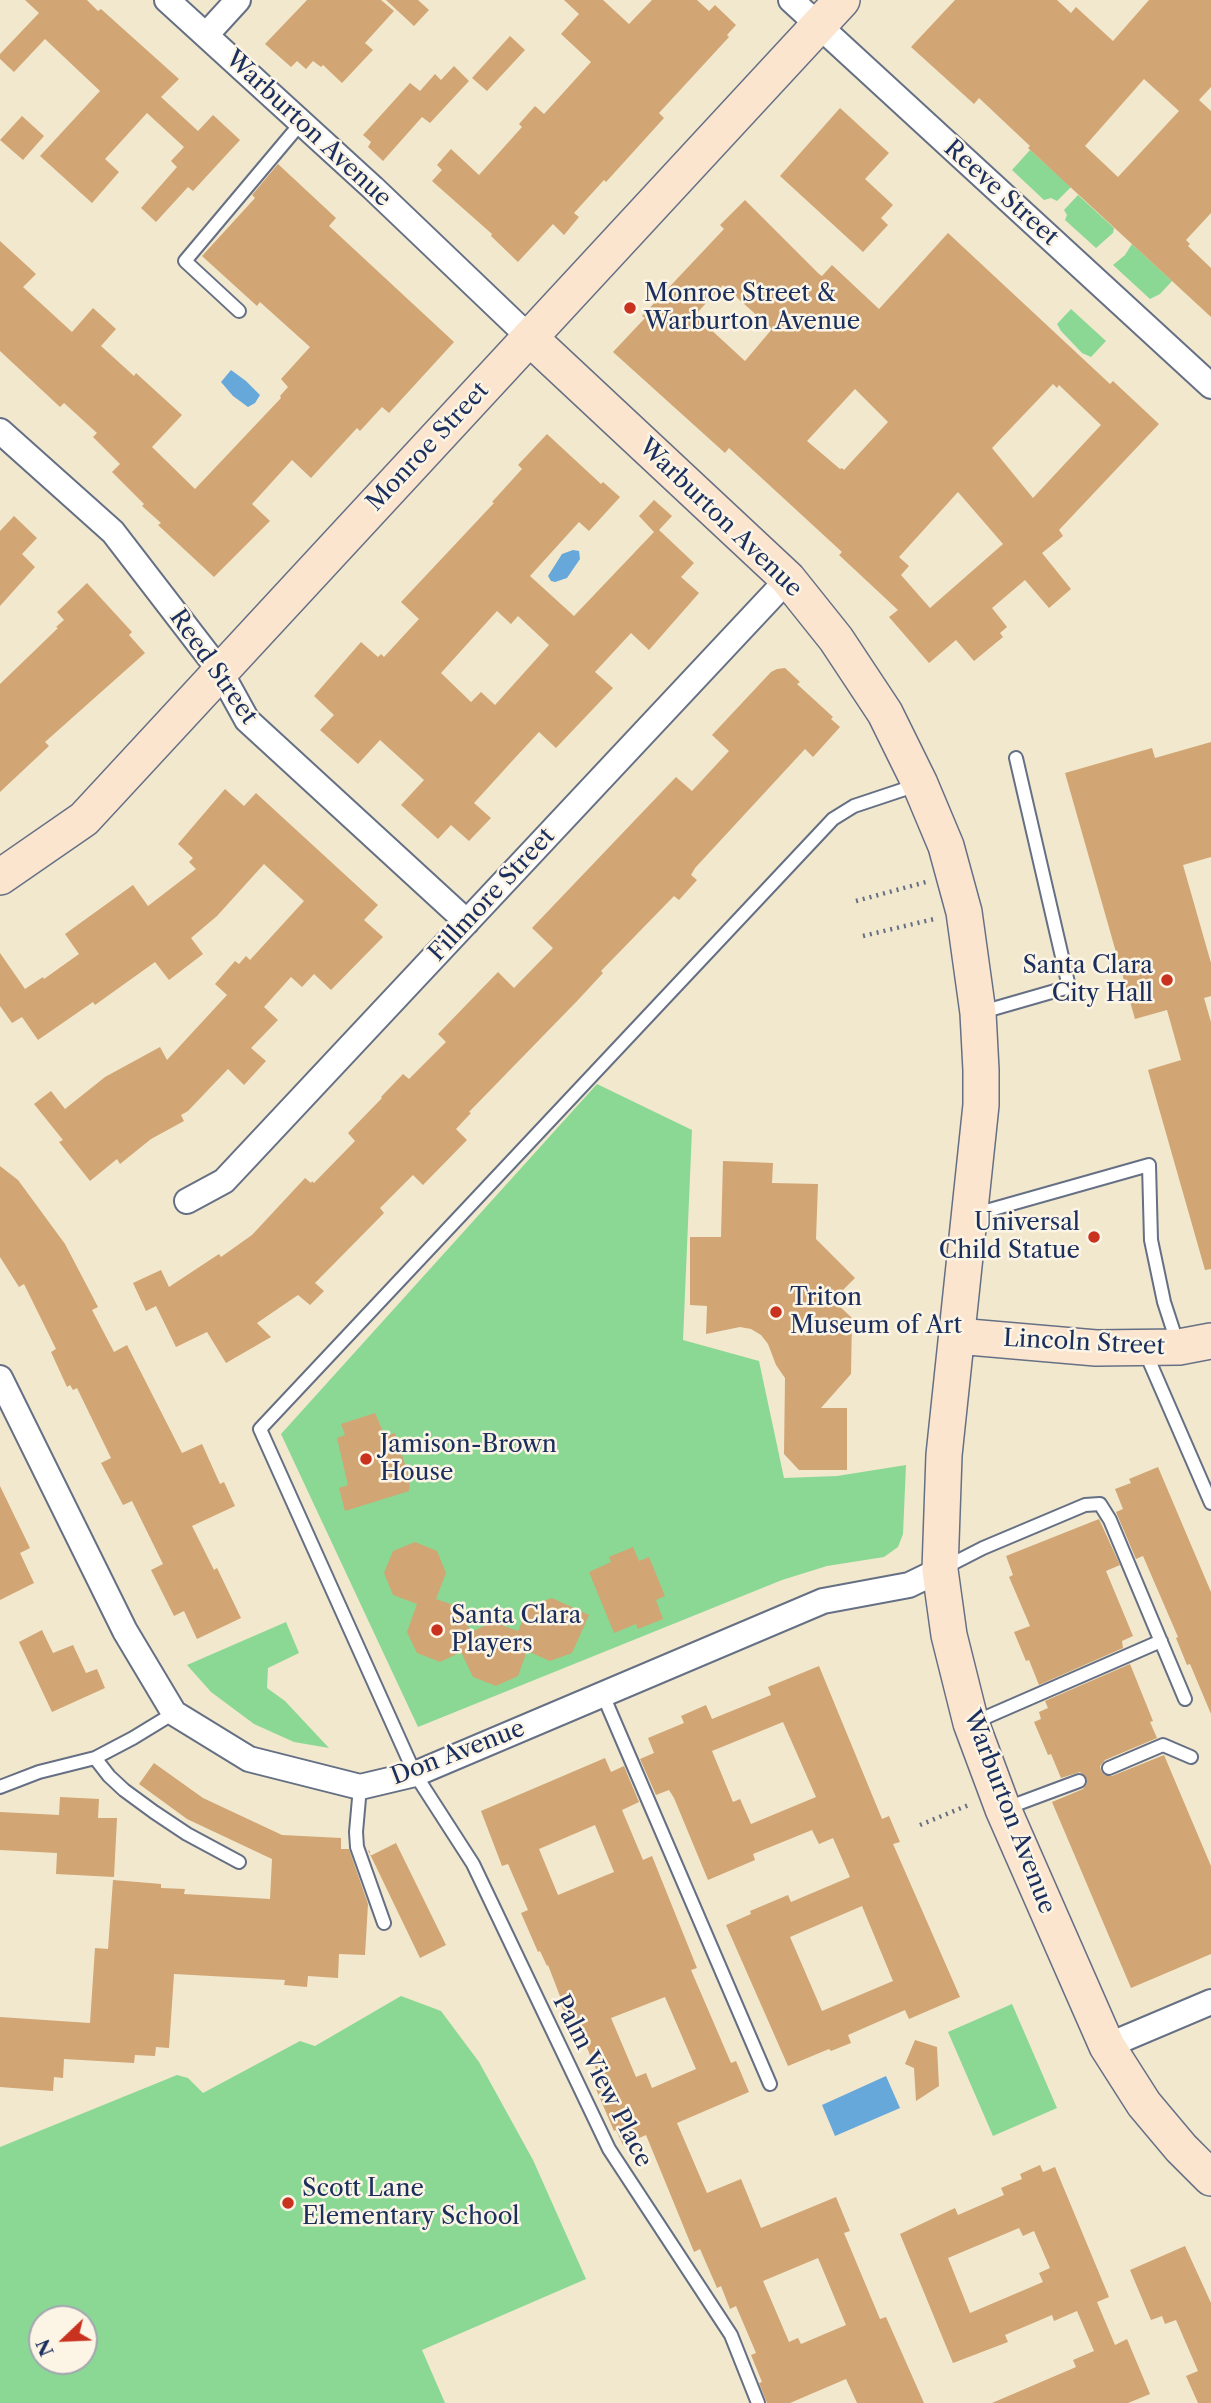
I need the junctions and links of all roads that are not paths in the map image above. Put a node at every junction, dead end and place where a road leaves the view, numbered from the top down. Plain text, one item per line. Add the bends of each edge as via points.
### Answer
1 (167, 0) edge
2 (238, 0) edge
3 (791, 0) edge
4 (842, 0) edge
5 (818, 25) junction
6 (206, 35) junction
7 (301, 122) junction
8 (239, 311) dead end
9 (530, 338) junction
10 (1211, 386) edge
11 (0, 431) edge
12 (788, 579) junction
13 (220, 671) junction
14 (1016, 758) dead end
15 (920, 783) junction
16 (0, 877) edge
17 (467, 922) junction
18 (978, 1013) junction
19 (187, 1201) dead end
20 (968, 1216) junction
21 (957, 1336) junction
22 (1195, 1344) edge
23 (1144, 1349) junction
24 (0, 1378) edge
25 (8, 1411) edge
26 (1211, 1503) edge
27 (940, 1570) junction
28 (1161, 1641) junction
29 (603, 1695) junction
30 (1185, 1699) dead end
31 (174, 1713) junction
32 (971, 1723) junction
33 (1191, 1757) dead end
34 (95, 1758) junction
35 (1108, 1768) dead end
36 (415, 1774) junction
37 (1079, 1781) dead end
38 (0, 1787) edge
39 (360, 1787) junction
40 (1003, 1810) junction
41 (239, 1861) dead end
42 (383, 1923) dead end
43 (1211, 2002) edge
44 (1107, 2046) junction
45 (770, 2084) dead end
46 (1211, 2178) edge
47 (758, 2403) edge

1 - 6 street, Warburton Avenue
2 - 6 street
3 - 5 street, Reeve Street
4 - 5 street, Monroe Street
5 - 9 street, Monroe Street
5 - 10 street, Reeve Street
6 - 7 street, Warburton Avenue
7 - 8 lane via 185,261
7 - 9 street, Warburton Avenue
9 - 12 street, Warburton Avenue
9 - 13 street, Monroe Street
11 - 13 street, Reed Street via 113,533
12 - 15 street, Warburton Avenue via 836,639 885,713
12 - 17 street, Fillmore Street
13 - 16 street, Monroe Street via 84,819
13 - 17 street, Reed Street via 247,720
14 - 18 lane via 1069,987
15 - 18 street, Warburton Avenue via 946,846 964,912
15 - 36 lane, Palm View Place via 854,806 833,819 260,1429
17 - 19 street, Fillmore Street via 224,1181
18 - 20 street, Warburton Avenue via 981,1105
20 - 21 street, Warburton Avenue
20 - 22 lane via 1149,1165 1151,1240 1164,1302
21 - 23 street, Lincoln Street
21 - 27 street, Warburton Avenue via 944,1455
22 - 23 street, Lincoln Street
23 - 26 lane
24 - 25 street, Don Avenue
25 - 31 street, Don Avenue via 125,1632
27 - 28 lane via 1085,1505 1100,1504
27 - 29 street, Don Avenue via 909,1586 824,1601
27 - 32 street, Warburton Avenue via 949,1635
28 - 30 lane
28 - 32 lane
29 - 36 street, Don Avenue
29 - 45 lane
31 - 34 lane
31 - 39 street, Don Avenue via 249,1759
32 - 40 street, Warburton Avenue
33 - 35 lane via 1163,1745
34 - 38 lane
34 - 41 lane via 124,1790 154,1812
36 - 39 street, Don Avenue
36 - 47 lane, Palm View Place via 473,1864 609,2149 731,2334
37 - 40 lane
39 - 42 lane via 357,1847
40 - 44 street, Warburton Avenue
43 - 44 street
44 - 46 street, Warburton Avenue via 1144,2104

